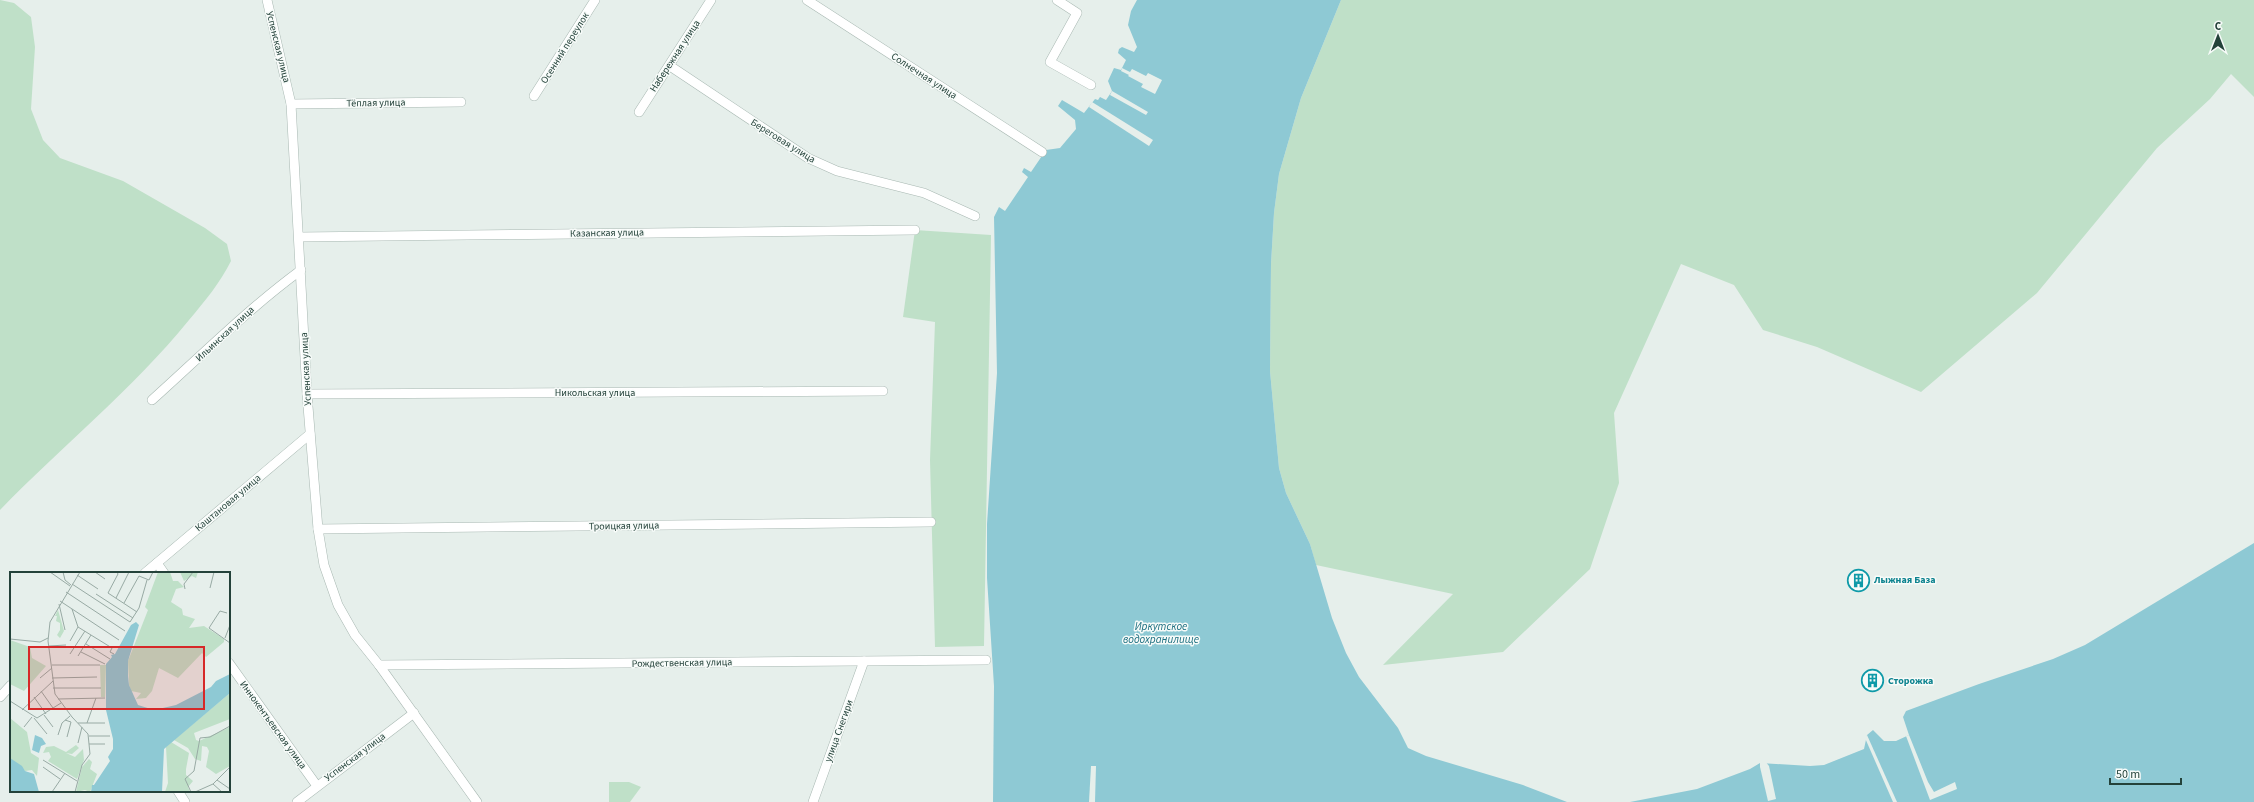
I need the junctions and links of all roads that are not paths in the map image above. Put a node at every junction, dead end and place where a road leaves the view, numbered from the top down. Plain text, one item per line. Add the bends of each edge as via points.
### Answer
1 (267, 0) edge
2 (595, 0) edge
3 (711, 0) edge
4 (807, 0) edge
5 (1057, 0) edge
6 (670, 66) junction
7 (1091, 85) dead end
8 (534, 96) dead end
9 (461, 102) dead end
10 (292, 104) junction
11 (639, 112) dead end
12 (1042, 152) dead end
13 (975, 216) dead end
14 (915, 230) dead end
15 (299, 237) junction
16 (301, 270) junction
17 (883, 391) dead end
18 (307, 394) junction
19 (152, 400) dead end
20 (310, 434) junction
21 (931, 522) dead end
22 (318, 529) junction
23 (157, 563) junction
24 (146, 572) edge
25 (163, 572) edge
26 (986, 660) dead end
27 (864, 661) junction
28 (230, 664) edge
29 (379, 665) junction
30 (10, 686) edge
31 (0, 697) edge
32 (414, 713) junction
33 (317, 786) junction
34 (179, 792) edge
35 (302, 800) edge
36 (185, 802) edge
37 (477, 802) edge
38 (813, 802) edge

1 - 10 street, Успенская улица
2 - 8 street, Осенний переулок
3 - 6 street, Набережная улица
4 - 12 street, Солнечная улица
5 - 7 street via 1077,13 1050,62
6 - 11 street, Набережная улица
6 - 13 street, Береговая улица via 808,158 836,171 924,193
9 - 10 street, Тёплая улица
10 - 15 street, Успенская улица
14 - 15 street, Казанская улица
15 - 16 street, Успенская улица
16 - 18 street, Успенская улица
16 - 19 street, Ильинская улица via 264,297
17 - 18 street, Никольская улица
18 - 20 street, Успенская улица
20 - 22 street, Успенская улица
20 - 23 street, Каштановая улица
21 - 22 street, Троицкая улица
22 - 29 street, Успенская улица via 324,565 338,605 355,634
23 - 24 street, Каштановая улица
23 - 25 street
26 - 27 street, Рождественская улица
27 - 29 street, Рождественская улица
27 - 38 street, улица Снегири
28 - 33 street, Иннокентьевская улица
29 - 32 street, Успенская улица
30 - 31 street
32 - 33 street, Успенская улица
32 - 37 street, Успенская улица
33 - 35 street, Успенская улица
34 - 36 street

